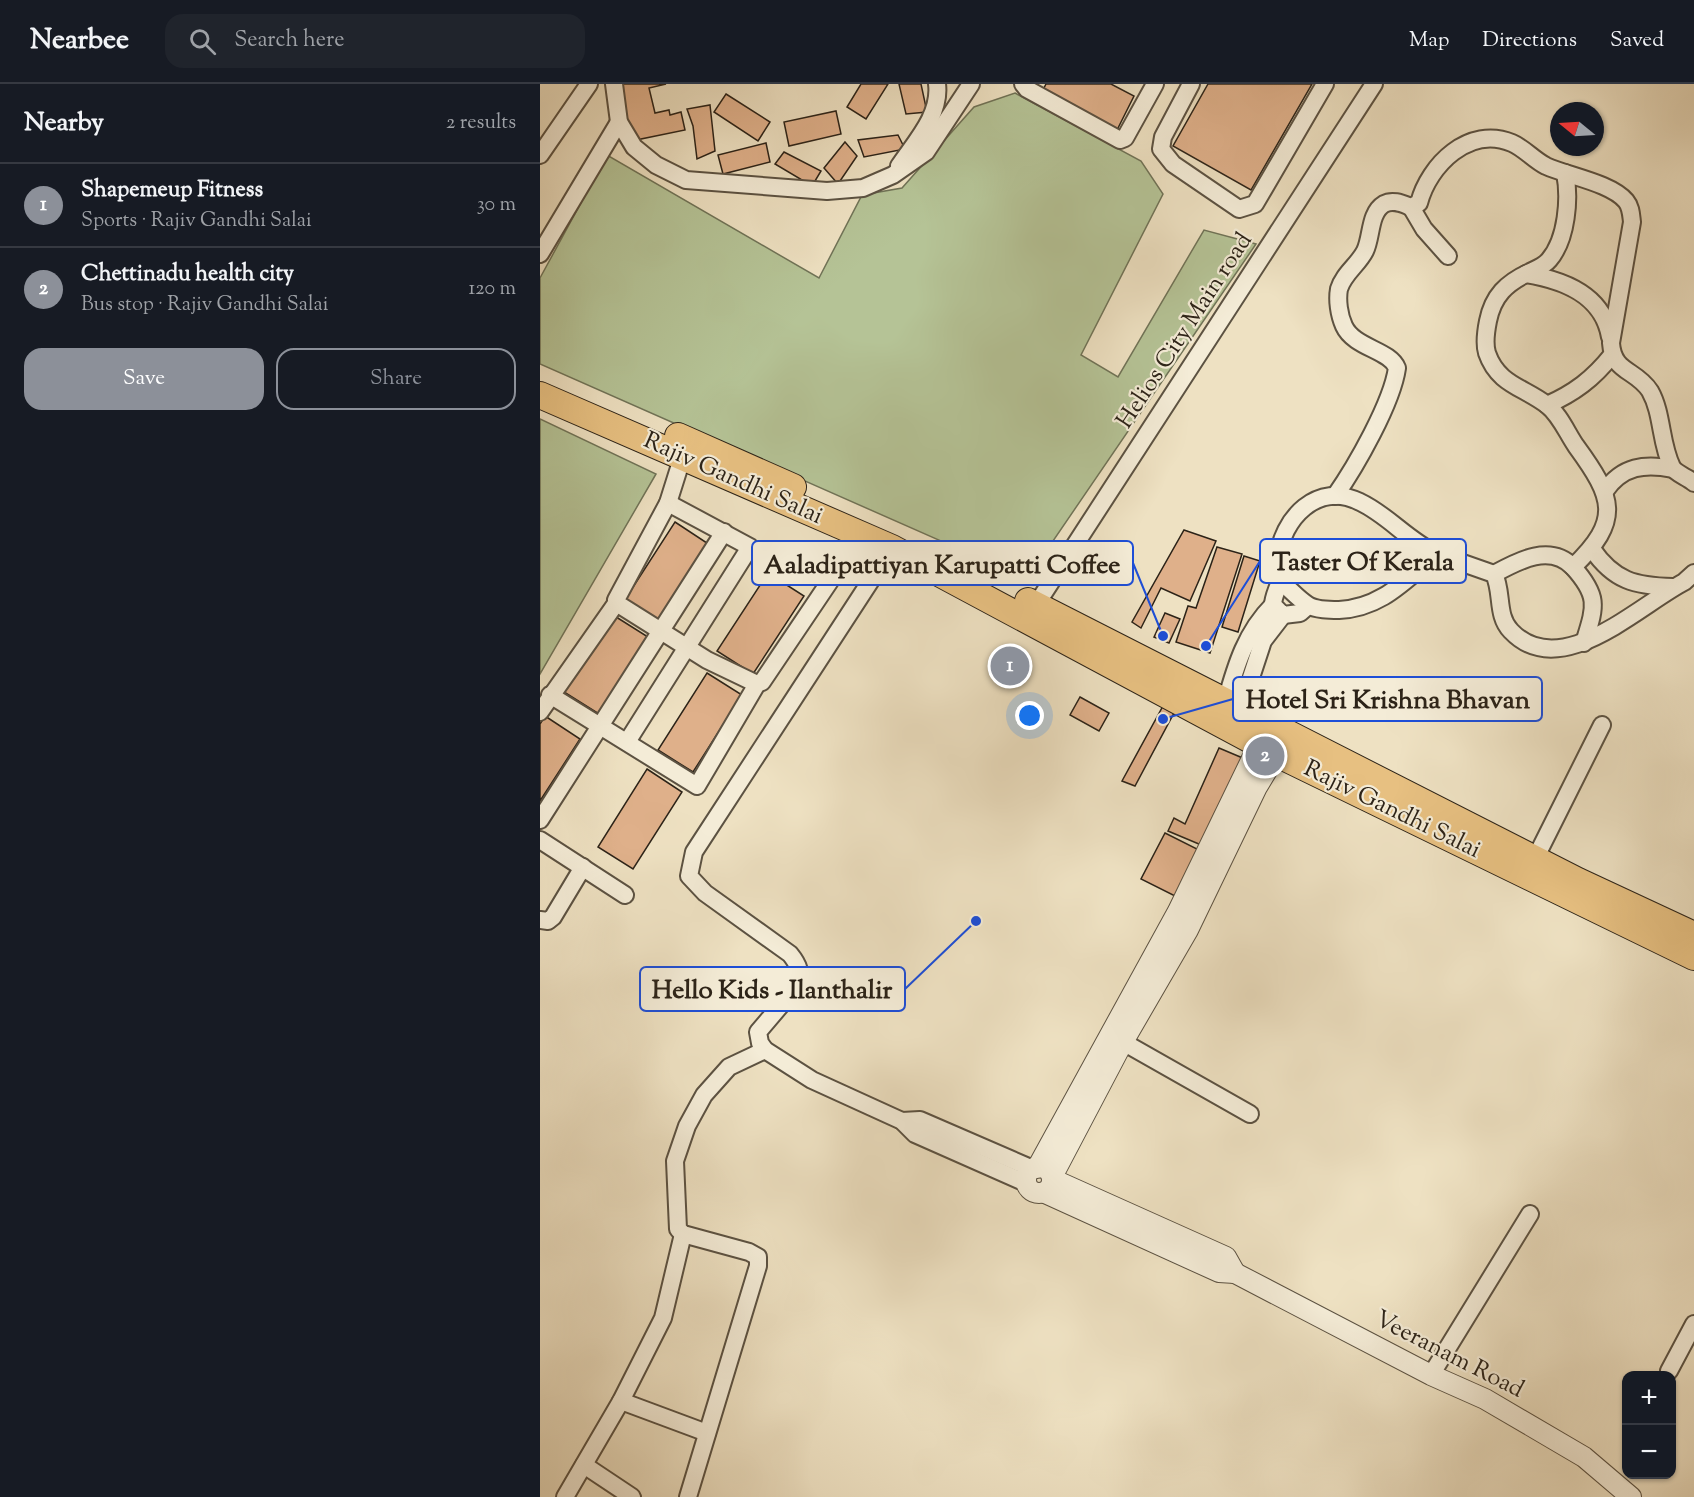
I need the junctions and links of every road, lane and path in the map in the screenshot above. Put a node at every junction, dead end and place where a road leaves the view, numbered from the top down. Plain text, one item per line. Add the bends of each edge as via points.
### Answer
1 (589, 84) edge
2 (614, 84) edge
3 (937, 84) edge
4 (971, 84) edge
5 (1023, 84) edge
6 (1155, 84) edge
7 (1191, 84) edge
8 (1326, 84) edge
9 (1374, 84) edge
10 (619, 122) junction
11 (540, 154) edge
12 (1565, 173) junction
13 (893, 175) junction
14 (1411, 207) junction
15 (540, 254) edge
16 (1448, 256) dead end
17 (1526, 274) junction
18 (1611, 349) junction
19 (540, 377) edge
20 (540, 395) edge
21 (1547, 405) junction
22 (685, 448) junction
23 (1673, 469) junction
24 (1694, 483) edge
25 (1605, 491) junction
26 (1335, 496) junction
27 (668, 503) junction
28 (724, 532) junction
29 (861, 535) junction
30 (892, 548) junction
31 (1592, 549) junction
32 (1437, 554) junction
33 (1573, 567) junction
34 (1694, 573) edge
35 (1494, 574) junction
36 (1280, 580) junction
37 (1673, 588) junction
38 (617, 602) junction
39 (1036, 605) junction
40 (1308, 606) junction
41 (1278, 610) junction
42 (662, 632) junction
43 (1584, 644) junction
44 (687, 646) junction
45 (757, 684) junction
46 (550, 695) junction
47 (1234, 704) junction
48 (540, 712) edge
49 (1602, 725) dead end
50 (602, 726) junction
51 (627, 742) junction
52 (1268, 749) junction
53 (540, 820) edge
54 (540, 840) edge
55 (1535, 859) junction
56 (583, 867) junction
57 (625, 895) dead end
58 (540, 920) edge
59 (1694, 935) edge
60 (1694, 957) edge
61 (1128, 1017) junction
62 (1123, 1042) junction
63 (765, 1050) junction
64 (1250, 1114) dead end
65 (1034, 1176) junction
66 (1530, 1214) dead end
67 (683, 1234) junction
68 (1694, 1324) edge
69 (1669, 1371) dead end
70 (1431, 1375) junction
71 (621, 1401) junction
72 (707, 1433) junction
73 (584, 1465) junction
74 (566, 1497) edge
75 (632, 1497) edge
76 (688, 1497) edge
77 (1631, 1497) edge

1 - 11 street
2 - 10 street
3 - 13 street via 939,96 934,110
4 - 13 street via 926,153
5 - 6 street via 1120,140 1125,138
7 - 8 street via 1163,137 1161,149 1173,164 1239,209 1255,204
9 - 39 street, Helios City Main road
10 - 13 street via 634,147 656,165 686,180 827,191 863,188
10 - 15 street
12 - 14 street via 1545,165 1511,142 1481,140 1465,145 1438,164 1427,178 1419,203
12 - 17 street via 1569,193 1565,222 1555,249 1549,260
12 - 18 street via 1606,188 1625,199 1630,207 1632,222
14 - 16 street
14 - 26 street via 1396,202 1385,204 1376,213 1366,250 1339,290 1345,329 1358,342 1391,359 1397,368 1353,471
17 - 18 street via 1558,281 1593,300 1603,312
17 - 21 street via 1507,284 1493,301 1486,349 1491,364 1511,385
18 - 21 street via 1598,373 1572,394
18 - 23 street via 1621,368 1639,378 1649,390
19 - 22 main road, Rajiv Gandhi Salai
20 - 22 main road, Rajiv Gandhi Salai
21 - 25 street
22 - 27 street
22 - 29 main road, Rajiv Gandhi Salai
22 - 39 main road, Rajiv Gandhi Salai via 897,532
23 - 24 street
23 - 25 street via 1648,465 1629,470 1613,479
25 - 31 street via 1606,522
26 - 32 street via 1348,496 1363,503 1420,546
26 - 36 street via 1312,500 1297,513 1280,548
27 - 28 street
27 - 38 street
28 - 42 street
28 - 44 street via 750,547
29 - 30 main road, Rajiv Gandhi Salai
29 - 45 street
30 - 52 main road, Rajiv Gandhi Salai
30 - 63 street via 694,852 688,869 689,876 705,893 798,963 798,985 758,1032
31 - 33 street
31 - 37 street via 1608,570 1628,582
32 - 35 street
32 - 40 street via 1367,606 1329,610
33 - 35 street via 1561,557 1540,556 1515,562
33 - 43 street via 1594,596
34 - 37 street
35 - 43 street via 1503,620 1511,631 1525,641 1554,650
36 - 40 street
36 - 41 street
37 - 43 street
38 - 42 street
38 - 46 street
39 - 47 main road, Rajiv Gandhi Salai
40 - 41 street via 1300,613
41 - 47 street via 1251,631 1237,663
42 - 44 street
42 - 50 street
44 - 45 street via 706,660
44 - 51 street
45 - 51 street via 697,786
46 - 48 street
46 - 50 street
47 - 55 main road, Rajiv Gandhi Salai
49 - 55 street
50 - 51 street
50 - 53 street
52 - 60 main road, Rajiv Gandhi Salai
52 - 61 street via 1185,915
54 - 56 street
55 - 59 main road, Rajiv Gandhi Salai
56 - 57 street
56 - 58 street via 553,917
61 - 62 street
61 - 65 street
62 - 64 street
62 - 65 street
63 - 65 street via 812,1080 902,1121 915,1134
63 - 67 street via 729,1067 704,1095 687,1126 675,1161 677,1220
65 - 70 street, Veeranam Road via 1226,1257 1235,1273
66 - 70 street
67 - 71 street via 663,1318
67 - 72 street via 758,1257
68 - 69 street
70 - 77 street, Veeranam Road via 1485,1398 1584,1457
71 - 72 street
71 - 73 street
72 - 76 street
73 - 74 street
73 - 75 street

